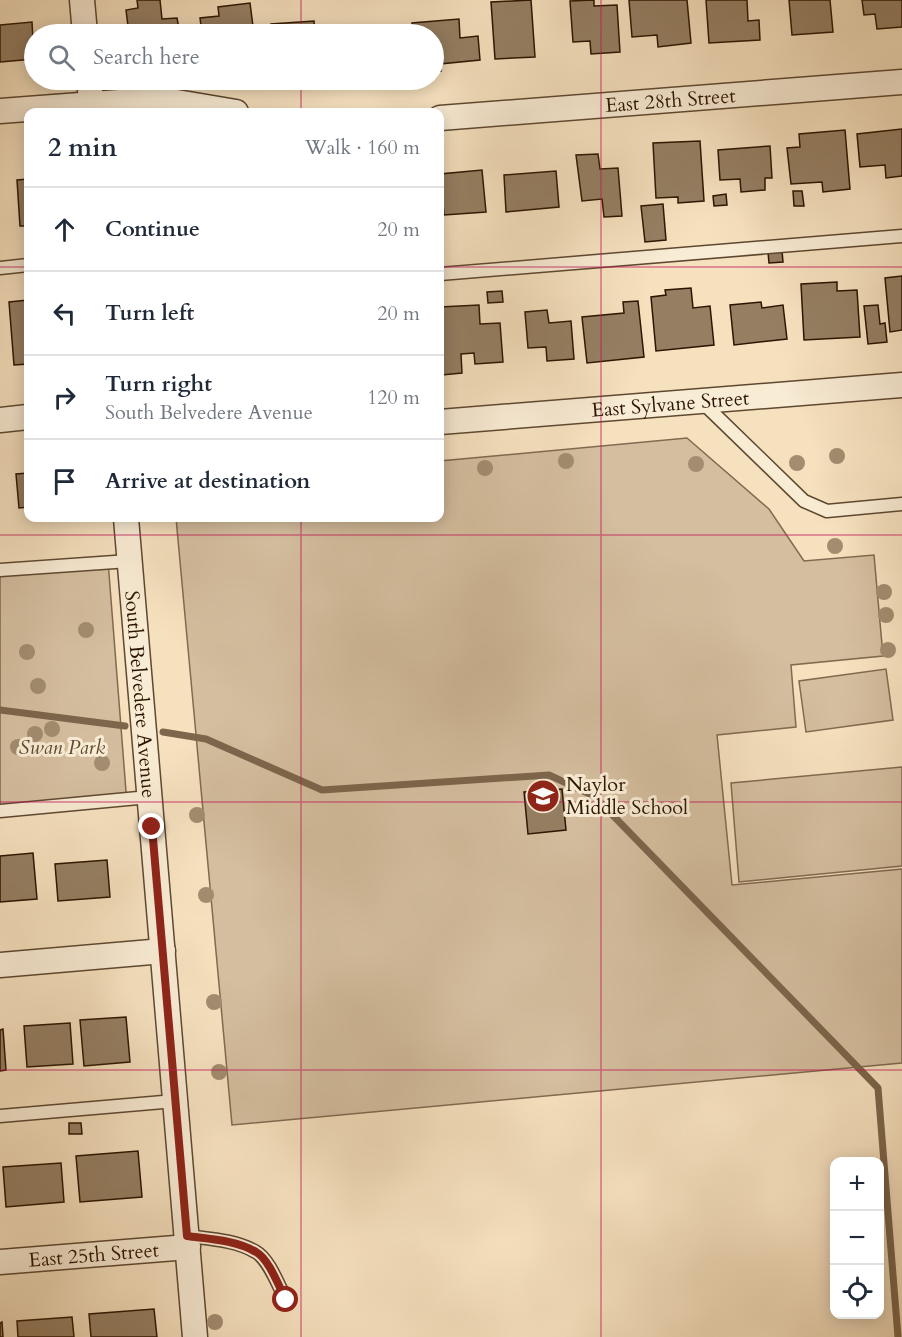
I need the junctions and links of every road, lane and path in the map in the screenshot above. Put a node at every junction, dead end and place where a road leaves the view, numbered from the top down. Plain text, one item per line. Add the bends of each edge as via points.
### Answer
1 (82, 0) edge
2 (84, 24) edge
3 (902, 82) edge
4 (91, 98) edge
5 (212, 108) edge
6 (0, 111) edge
7 (444, 118) edge
8 (902, 236) edge
9 (24, 265) edge
10 (0, 268) edge
11 (444, 274) edge
12 (902, 385) edge
13 (701, 401) junction
14 (24, 417) edge
15 (0, 420) edge
16 (444, 422) edge
17 (902, 504) edge
18 (126, 522) edge
19 (129, 561) junction
20 (0, 570) edge
21 (149, 797) junction
22 (0, 811) edge
23 (163, 951) junction
24 (0, 965) edge
25 (175, 1101) junction
26 (0, 1116) edge
27 (187, 1241) junction
28 (0, 1262) edge
29 (286, 1300) dead end
30 (195, 1337) edge

1 - 2 street
3 - 7 street, East 28th Street
4 - 5 street via 159,99
4 - 6 street
8 - 11 lane
9 - 10 lane
12 - 13 street, East Sylvane Street
13 - 16 street, East Sylvane Street
13 - 17 lane via 804,501 827,511
14 - 15 street
18 - 19 street, South Belvedere Avenue
19 - 20 lane
19 - 21 street, South Belvedere Avenue
21 - 22 lane
21 - 23 street, South Belvedere Avenue
23 - 24 street
23 - 25 street, South Belvedere Avenue
25 - 26 lane
25 - 27 street, South Belvedere Avenue
27 - 28 street, East 25th Street
27 - 29 lane via 225,1240 258,1252
27 - 30 street, South Belvedere Avenue

